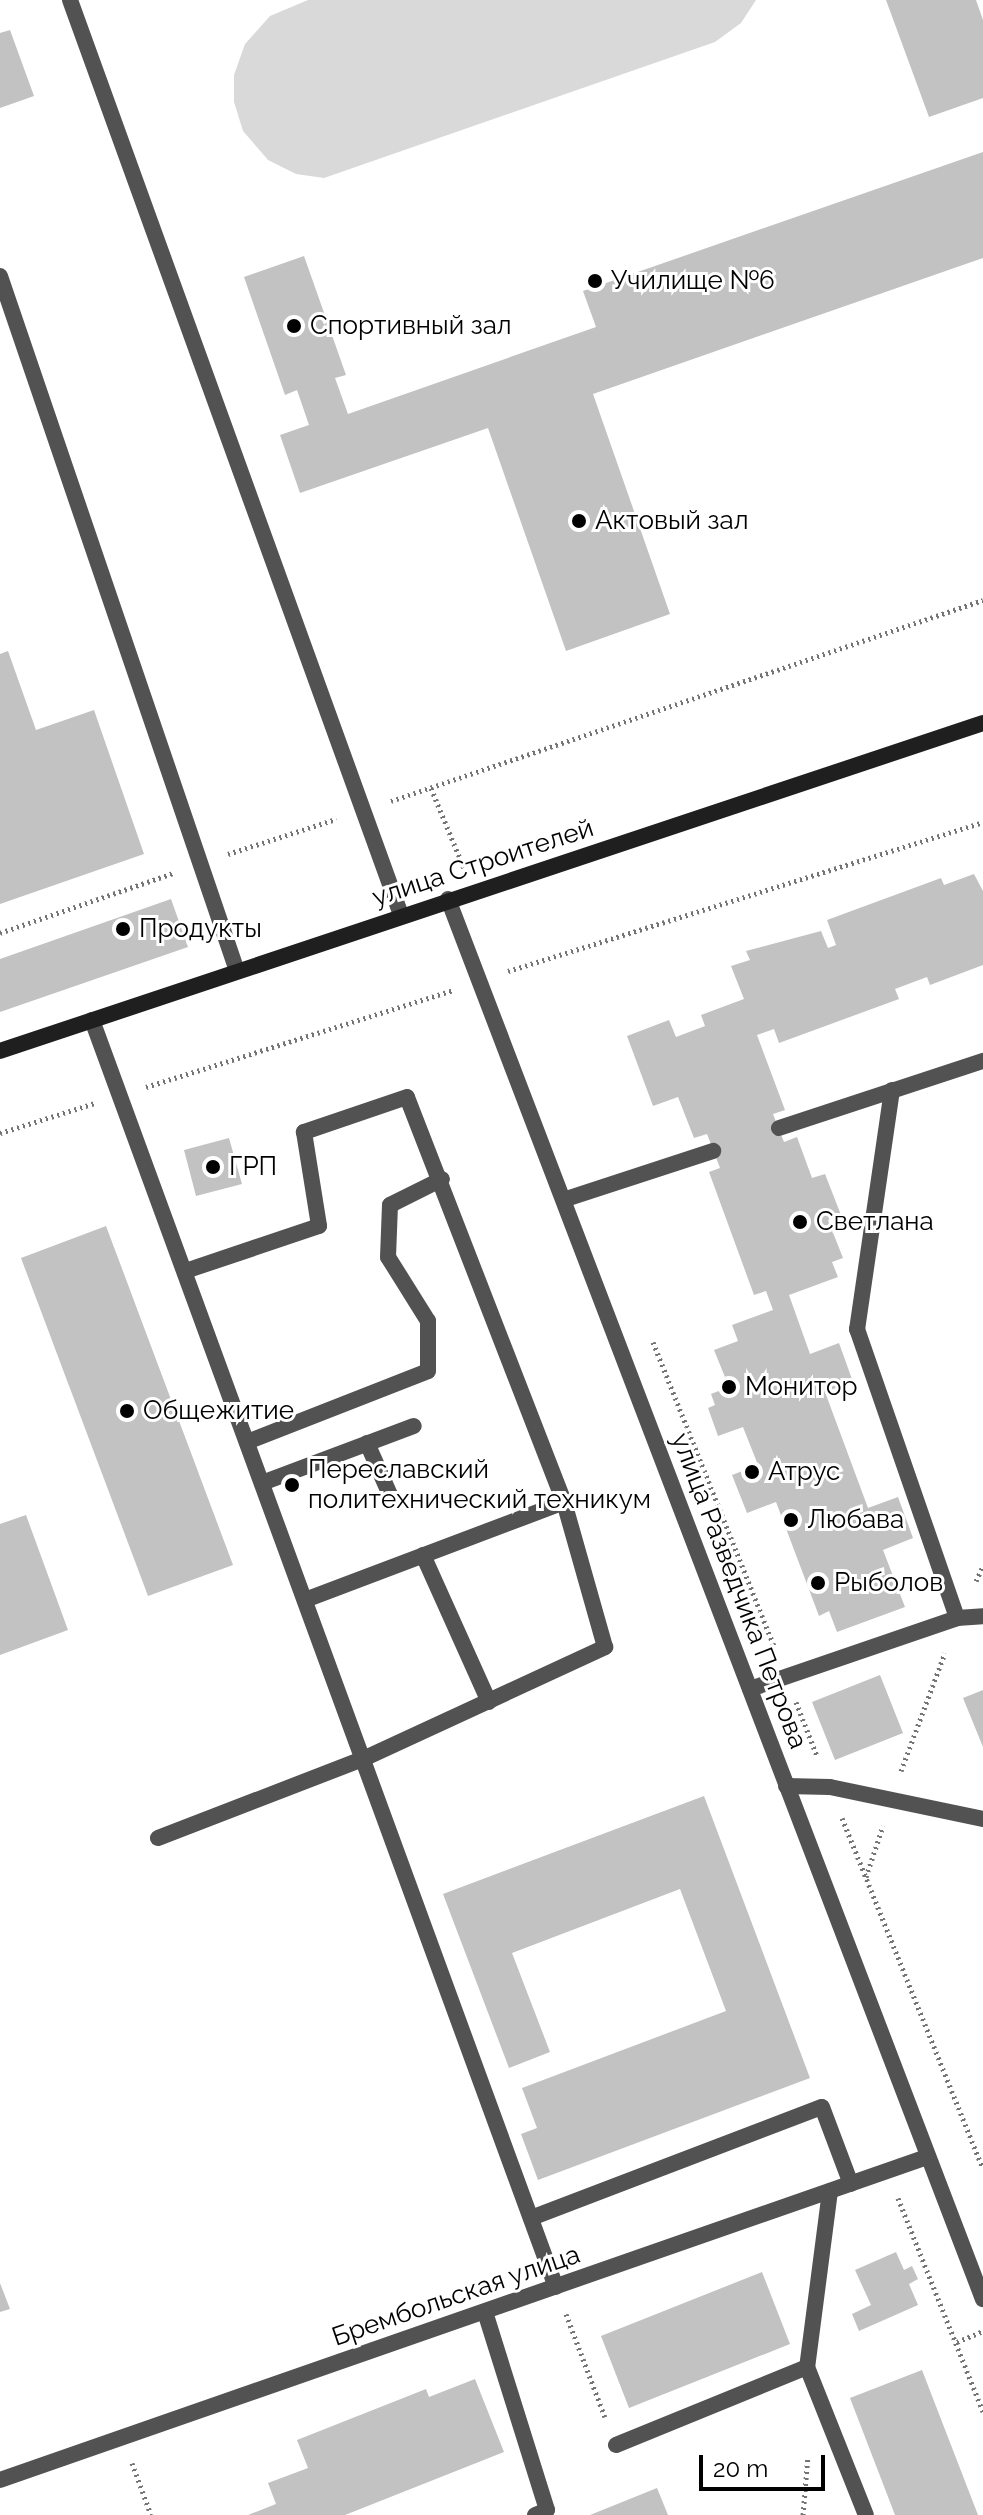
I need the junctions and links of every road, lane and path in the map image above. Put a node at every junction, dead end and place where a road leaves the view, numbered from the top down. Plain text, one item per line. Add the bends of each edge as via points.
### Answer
1 (70, 0) edge
2 (0, 276) edge
3 (983, 600) edge
4 (983, 723) edge
5 (431, 788) junction
6 (363, 811) junction
7 (200, 863) junction
8 (474, 891) junction
9 (448, 899) junction
10 (401, 915) junction
11 (0, 933) edge
12 (501, 958) dead end
13 (237, 971) junction
14 (512, 986) dead end
15 (92, 1020) junction
16 (0, 1051) edge
17 (983, 1061) edge
18 (892, 1090) junction
19 (779, 1128) dead end
20 (713, 1151) dead end
21 (442, 1179) junction
22 (566, 1199) junction
23 (185, 1271) junction
24 (651, 1338) dead end
25 (414, 1426) dead end
26 (247, 1442) junction
27 (367, 1443) junction
28 (262, 1483) junction
29 (390, 1495) dead end
30 (564, 1502) junction
31 (423, 1555) junction
32 (305, 1600) junction
33 (983, 1616) edge
34 (957, 1618) junction
35 (786, 1677) junction
36 (750, 1689) junction
37 (489, 1702) junction
38 (363, 1759) junction
39 (786, 1786) junction
40 (830, 1787) junction
41 (891, 1800) junction
42 (983, 1819) edge
43 (158, 1838) dead end
44 (866, 1878) junction
45 (927, 2157) junction
46 (983, 2168) edge
47 (887, 2171) junction
48 (851, 2184) junction
49 (830, 2191) junction
50 (531, 2218) junction
51 (556, 2287) junction
52 (983, 2299) edge
53 (485, 2312) junction
54 (983, 2331) edge
55 (957, 2342) junction
56 (807, 2367) junction
57 (983, 2412) edge
58 (123, 2437) junction
59 (616, 2445) joint
60 (0, 2480) edge
61 (151, 2515) edge
62 (535, 2515) edge
63 (866, 2515) edge

1 - 6 street
2 - 7 street
3 - 5 path
4 - 8 main road, улица Строителей
5 - 6 path
5 - 8 path
6 - 7 path
6 - 10 street
7 - 11 path
7 - 13 street
8 - 9 main road, улица Строителей
9 - 10 main road, улица Строителей
9 - 22 street, улица Разведчика Петрова
10 - 13 main road, улица Строителей
12 - 14 path
13 - 15 main road, улица Строителей
15 - 16 main road, улица Строителей
15 - 23 street
17 - 18 street
18 - 19 street
18 - 34 street via 857,1329
20 - 22 street
21 - 23 street via 407,1097 304,1132 319,1226
21 - 26 street via 390,1205 388,1257 428,1321 428,1371
21 - 30 street
22 - 36 street, улица Разведчика Петрова
23 - 26 street
24 - 35 path
25 - 27 street
26 - 28 street
27 - 28 street
27 - 29 street
28 - 32 street
30 - 31 street
30 - 37 street via 605,1647
31 - 32 street
31 - 37 street
32 - 38 street
33 - 34 street
34 - 35 street
34 - 41 path
35 - 36 street
35 - 40 path
36 - 39 street, улица Разведчика Петрова
37 - 38 street
38 - 43 street
38 - 50 street
39 - 40 street
39 - 45 street, улица Разведчика Петрова
40 - 41 street
40 - 44 path
41 - 42 street
41 - 44 path
44 - 46 path
45 - 47 street, Брембольская улица
45 - 52 street, улица Разведчика Петрова
47 - 48 street, Брембольская улица
47 - 55 path
48 - 49 street, Брембольская улица
48 - 50 street via 822,2107
49 - 51 street, Брембольская улица
49 - 56 street
50 - 51 street
51 - 53 street, Брембольская улица
51 - 59 path
53 - 58 street, Брембольская улица
53 - 62 street via 547,2510
54 - 55 path
55 - 57 path
56 - 59 street
56 - 63 street
58 - 60 street, Брембольская улица
58 - 61 path

